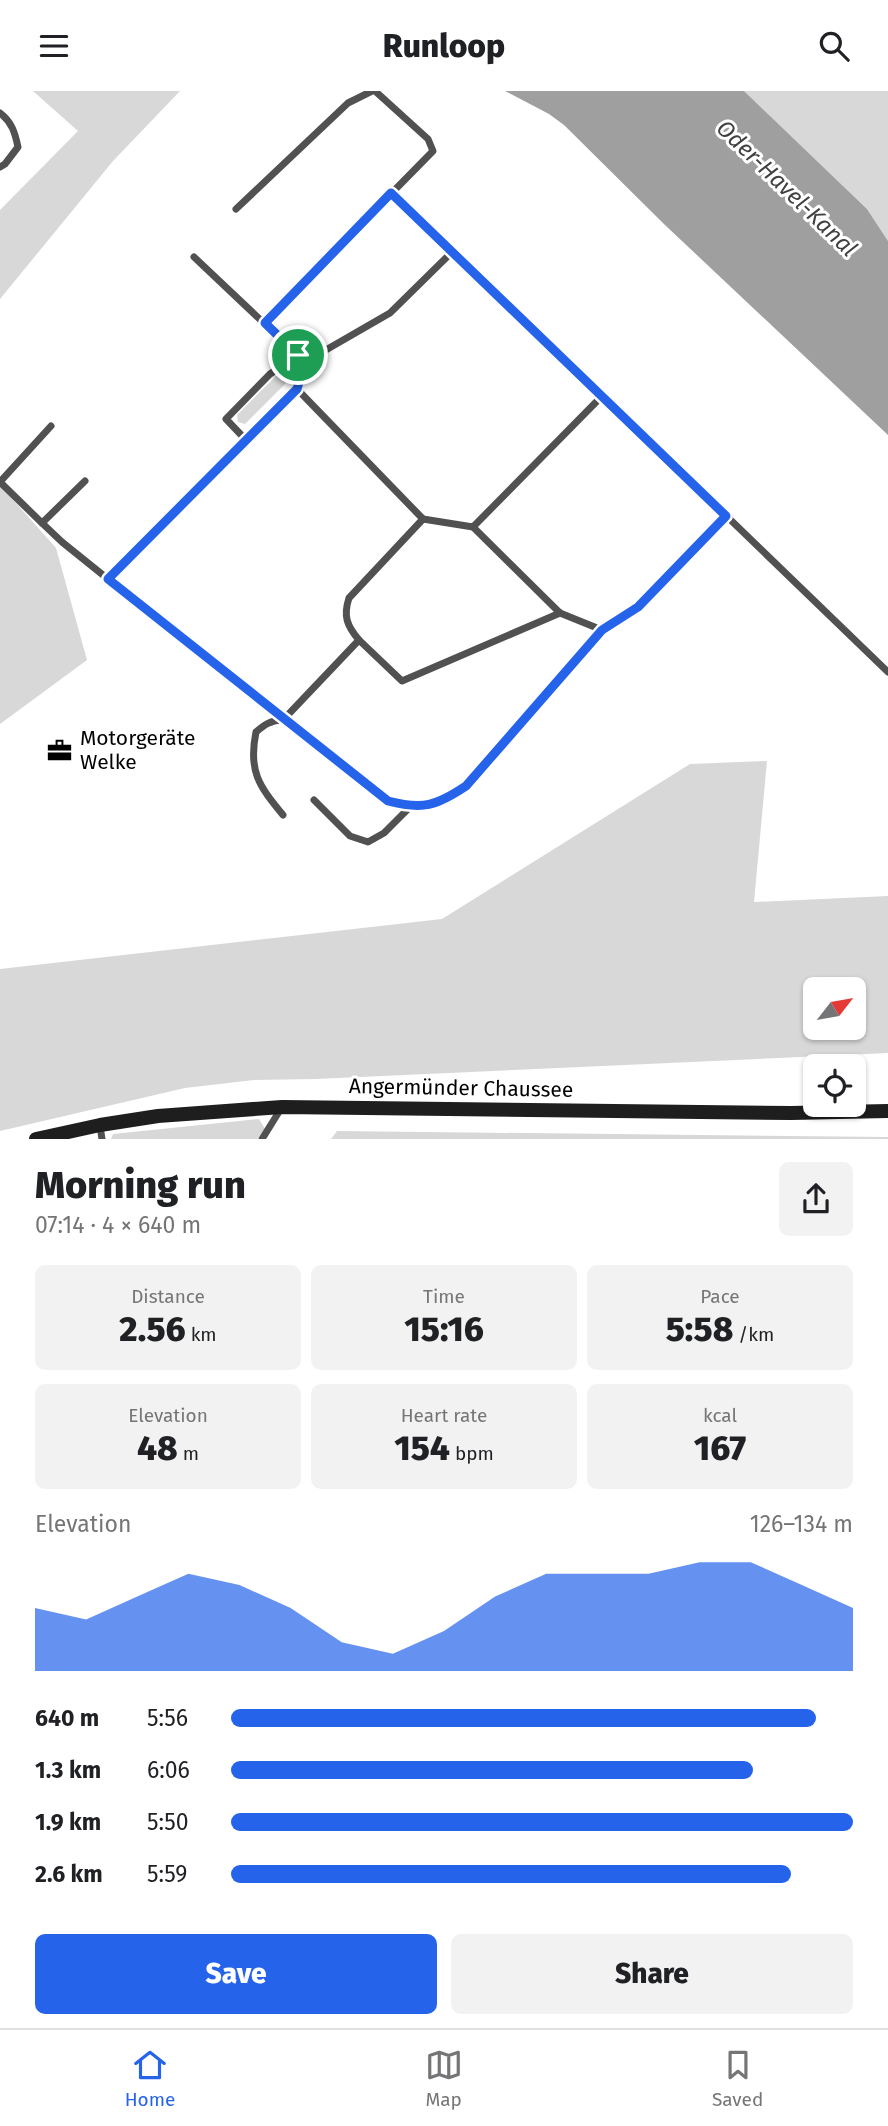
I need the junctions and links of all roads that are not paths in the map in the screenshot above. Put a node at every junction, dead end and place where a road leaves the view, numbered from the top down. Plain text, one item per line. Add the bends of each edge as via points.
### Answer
1 (374, 91) edge
2 (0, 113) edge
3 (0, 167) edge
4 (391, 193) junction
5 (236, 209) dead end
6 (452, 252) junction
7 (194, 257) dead end
8 (265, 323) junction
9 (298, 355) junction
10 (305, 362) junction
11 (297, 389) junction
12 (602, 396) junction
13 (51, 426) dead end
14 (246, 440) junction
15 (85, 481) dead end
16 (726, 516) junction
17 (423, 519) junction
18 (42, 523) junction
19 (473, 527) junction
20 (108, 579) junction
21 (560, 613) junction
22 (602, 630) junction
23 (359, 640) junction
24 (888, 672) edge
25 (283, 720) junction
26 (314, 800) dead end
27 (410, 807) junction
28 (283, 815) dead end
29 (282, 1107) junction
30 (888, 1111) edge
31 (101, 1132) edge
32 (36, 1139) edge
33 (262, 1139) edge

1 - 4 lane via 428,139 433,151
1 - 5 lane via 348,103
2 - 3 lane via 16,134 18,148
4 - 6 lane
4 - 8 lane
6 - 10 lane via 390,313
6 - 12 lane
7 - 8 lane
8 - 9 lane
9 - 10 lane
9 - 14 lane via 270,374 226,419
10 - 11 lane
11 - 14 lane
11 - 17 lane
12 - 16 lane
12 - 19 lane
13 - 18 lane via 0,482
14 - 20 lane
15 - 18 lane
16 - 22 lane via 638,607
16 - 24 lane
17 - 19 lane
17 - 23 lane via 349,598 346,620
18 - 20 lane
19 - 21 lane
20 - 25 lane
21 - 22 lane
21 - 23 lane via 402,681
22 - 27 lane via 466,786 428,806
23 - 25 lane
25 - 27 lane via 388,801
25 - 28 lane via 256,732 253,768 261,789
26 - 27 lane via 350,836 368,842 384,834
29 - 30 main road, Angermünder Chaussee
29 - 31 main road, Angermünder Chaussee via 158,1116
29 - 33 lane
31 - 32 main road, Angermünder Chaussee

